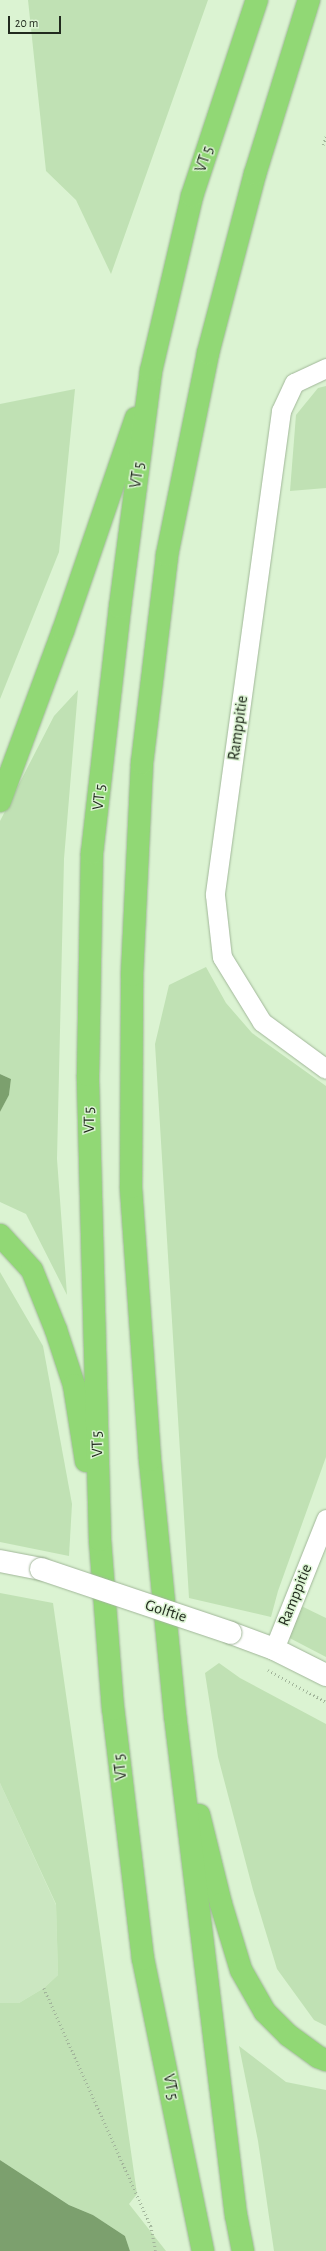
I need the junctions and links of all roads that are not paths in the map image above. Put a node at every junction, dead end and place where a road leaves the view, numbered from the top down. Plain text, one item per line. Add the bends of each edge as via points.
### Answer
1 (257, 0) edge
2 (309, 0) edge
3 (326, 368) edge
4 (151, 371) junction
5 (0, 801) edge
6 (326, 1069) edge
7 (0, 1235) edge
8 (326, 1519) edge
9 (100, 1540) junction
10 (0, 1561) edge
11 (274, 1649) junction
12 (326, 1675) edge
13 (175, 1715) junction
14 (326, 2060) edge
15 (203, 2251) edge
16 (243, 2251) edge

1 - 4 highway, VT 5 via 192,196
2 - 13 highway via 254,174 208,353 168,555 142,763 132,975 131,1187 150,1460
3 - 6 street, Ramppitie via 294,383 281,411 215,895 222,957 262,1022
4 - 5 highway via 63,631
4 - 9 highway, VT 5 via 120,607 92,853 88,1075
7 - 9 highway via 32,1270 56,1330 74,1385
8 - 11 street, Ramppitie
9 - 15 highway, VT 5 via 113,1709 143,1958
10 - 11 street, Golftie, bridge via 41,1569
11 - 12 street, Golftie
13 - 14 highway via 221,1904 241,1970 265,2012 288,2035
13 - 16 highway via 236,2216

